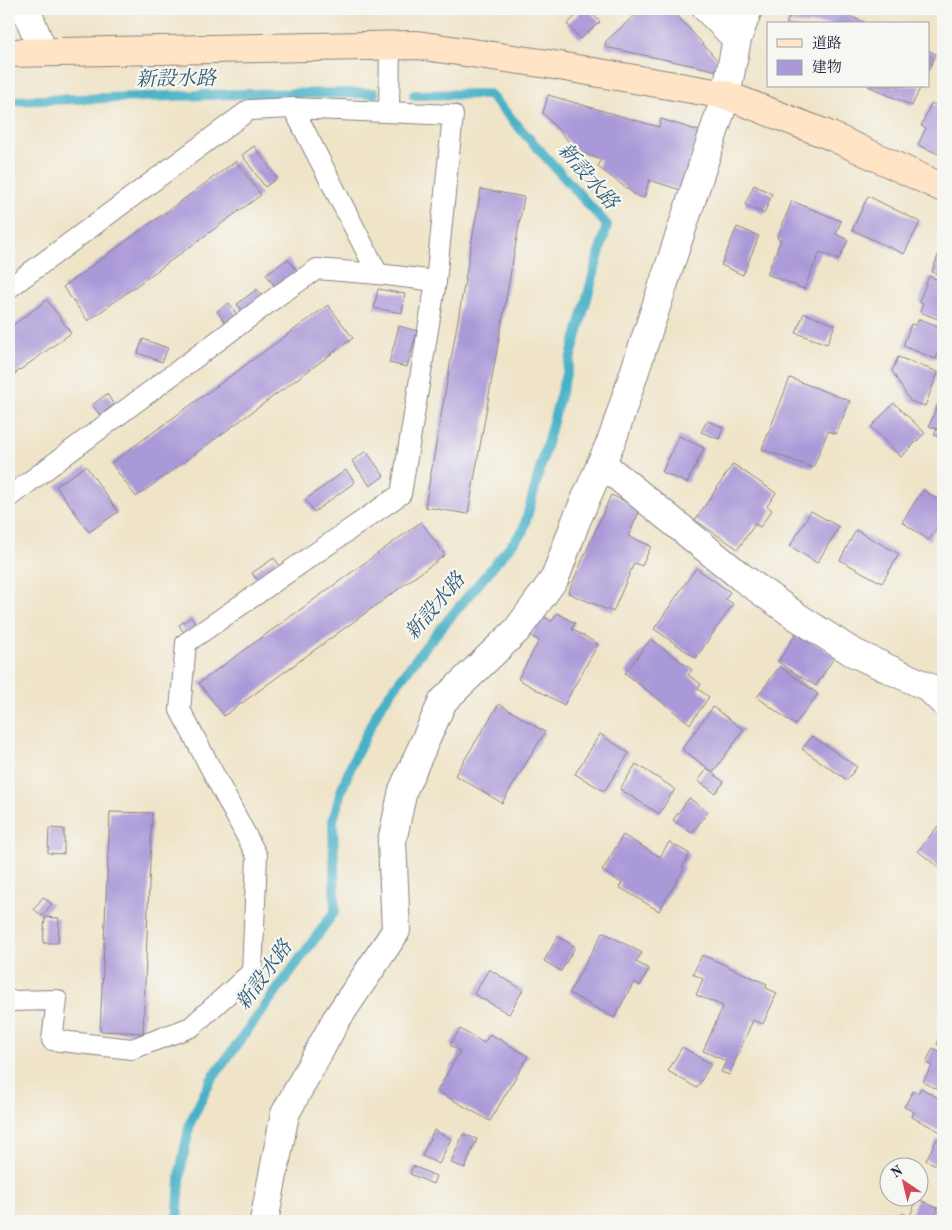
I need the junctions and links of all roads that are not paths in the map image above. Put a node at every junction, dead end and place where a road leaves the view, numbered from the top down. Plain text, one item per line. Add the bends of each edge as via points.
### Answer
1 (26, 9) edge
2 (707, 9) edge
3 (748, 9) edge
4 (737, 39) junction
5 (390, 45) junction
6 (43, 52) junction
7 (9, 53) edge
8 (726, 95) junction
9 (293, 108) junction
10 (389, 112) junction
11 (943, 188) edge
12 (378, 274) junction
13 (436, 281) junction
14 (9, 288) edge
15 (602, 463) junction
16 (9, 497) edge
17 (943, 702) edge
18 (9, 1001) edge
19 (264, 1221) edge

1 - 6 street
2 - 4 street
3 - 4 street
4 - 8 street
5 - 6 street
5 - 8 street via 417,45 548,64
5 - 10 lane
6 - 7 street
8 - 11 street via 831,136
8 - 15 street
9 - 10 lane
9 - 12 lane
9 - 14 lane via 249,110
10 - 13 lane via 452,115
12 - 13 lane
12 - 16 lane via 317,269
13 - 18 lane via 401,494 186,643 180,710 256,856 252,972 191,1027 132,1049 52,1040 57,1000
15 - 17 street via 740,576 796,616 852,652 928,687
15 - 19 street via 555,578 517,630 443,701 403,790 392,841 396,932 336,1020 285,1114

